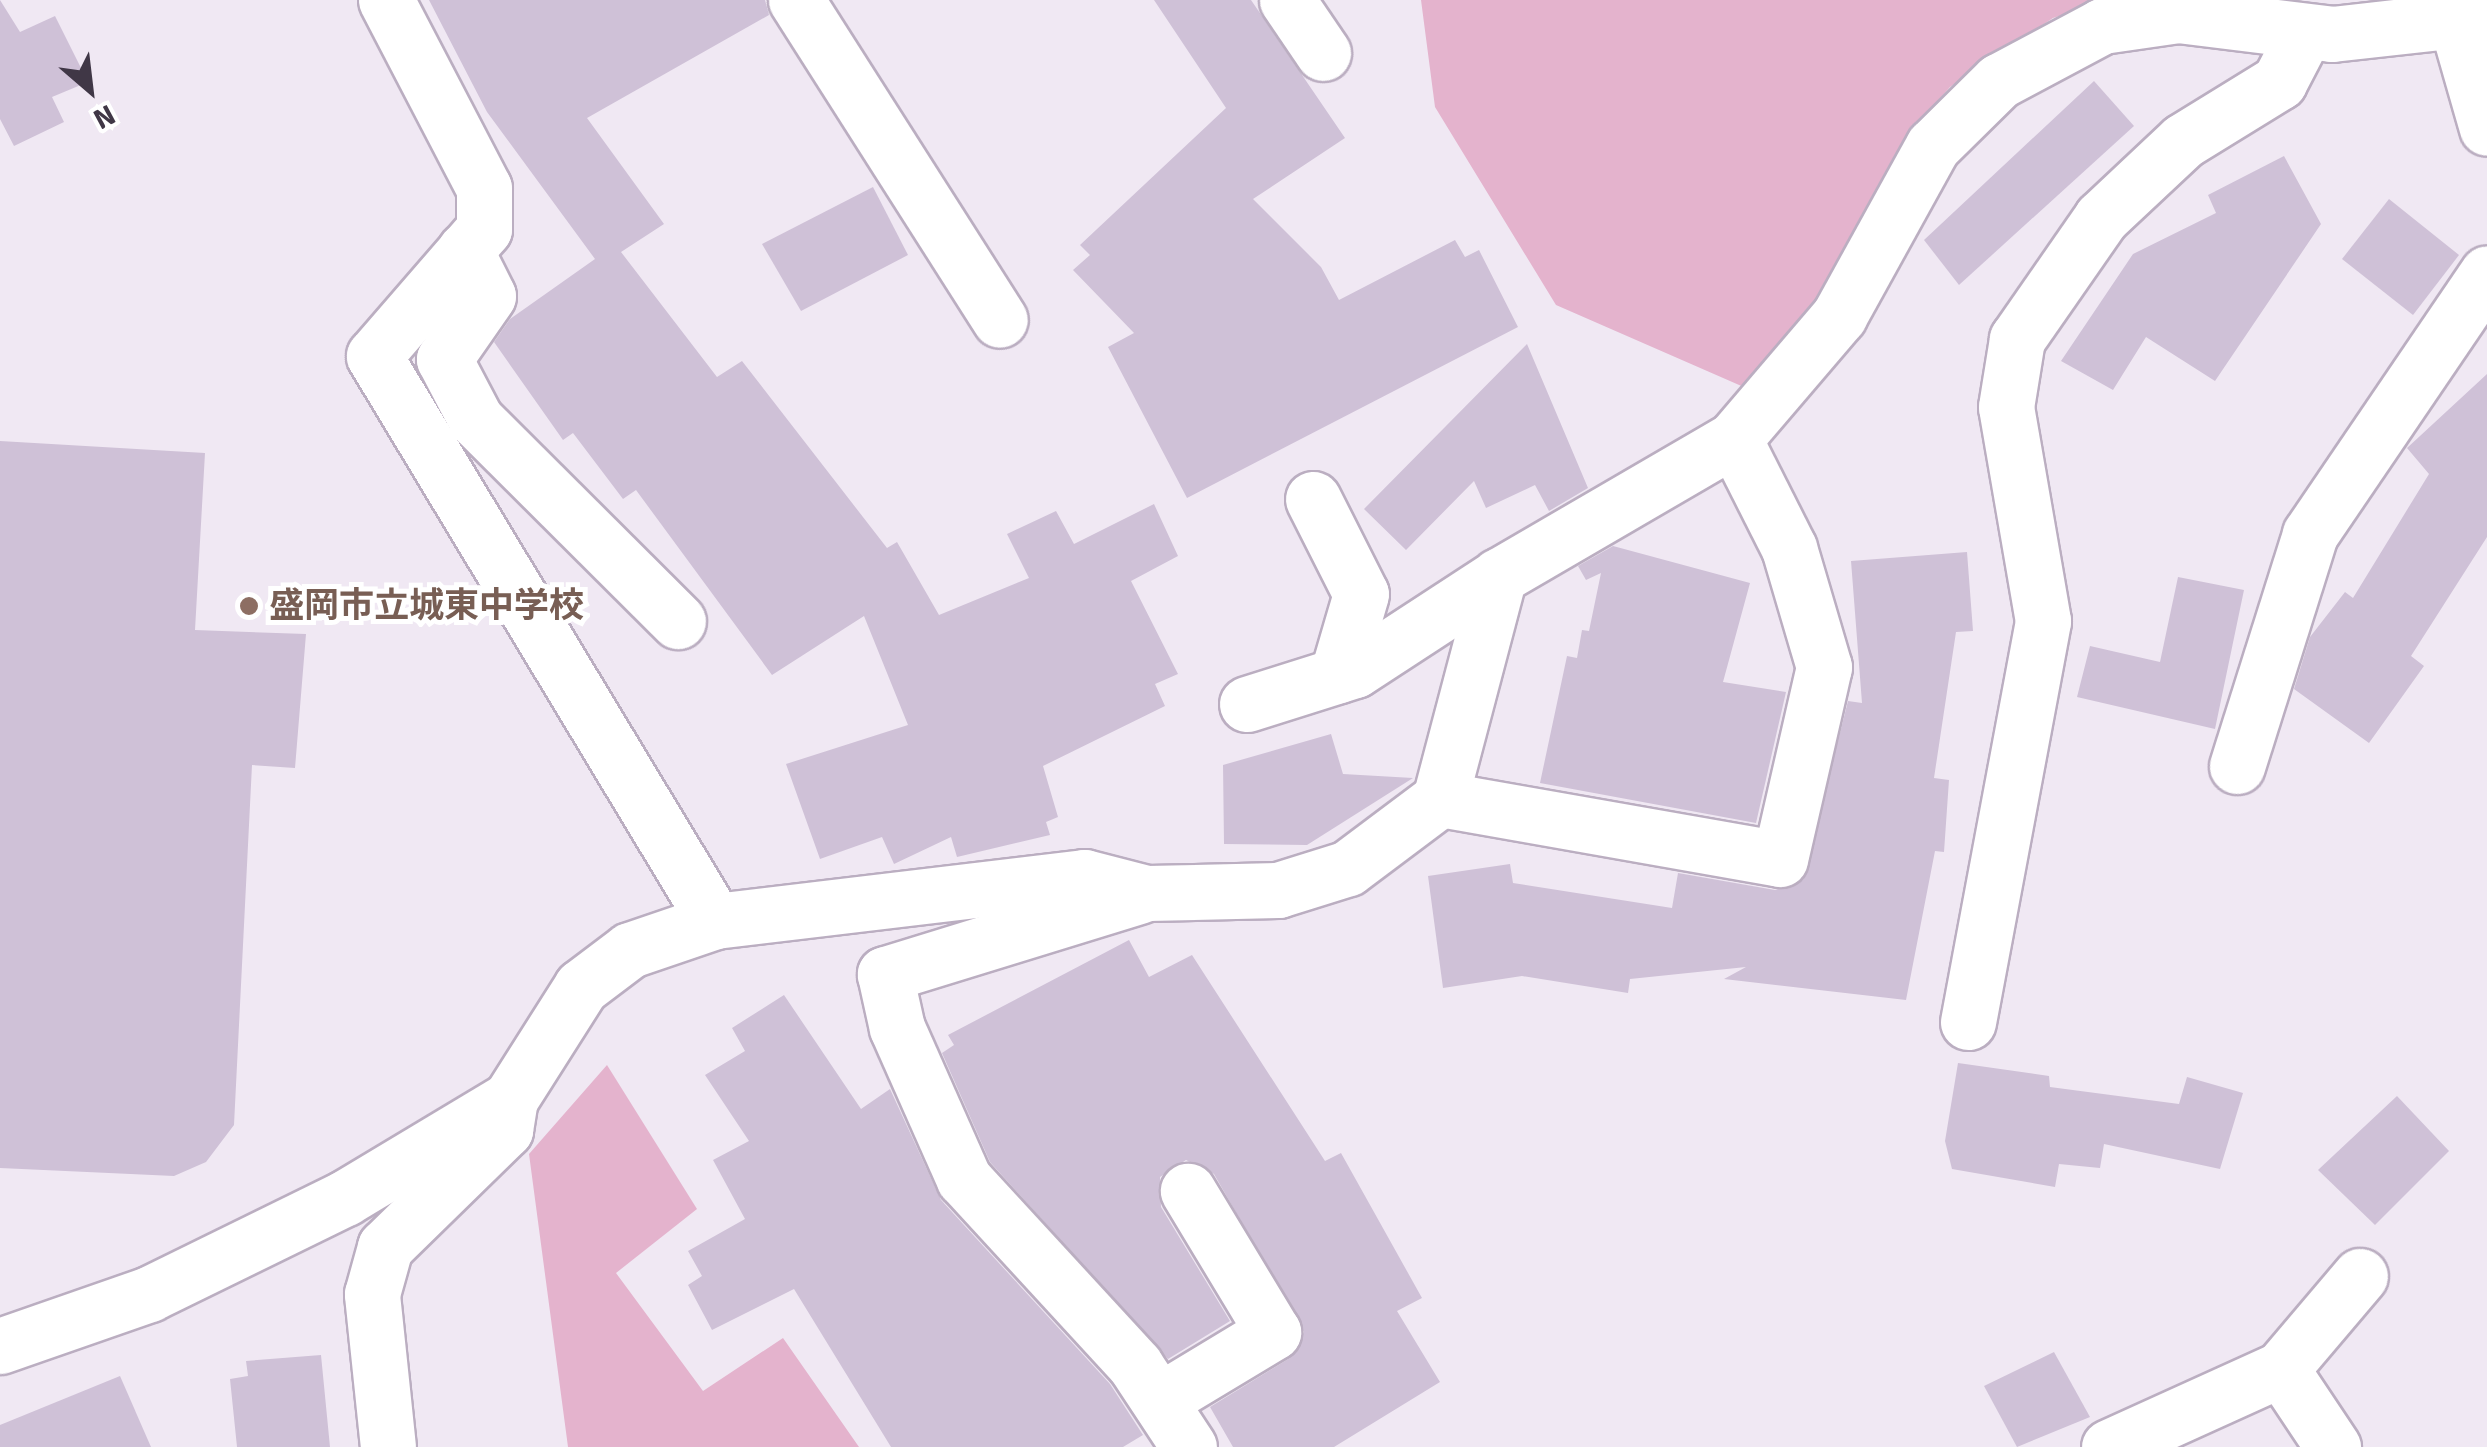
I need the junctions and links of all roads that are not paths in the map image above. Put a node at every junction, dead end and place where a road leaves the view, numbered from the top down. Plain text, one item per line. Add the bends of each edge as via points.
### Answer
1 (386, 0) edge
2 (796, 0) edge
3 (1286, 0) edge
4 (2472, 14) edge
5 (2306, 32) junction
6 (1323, 53) dead end
7 (2487, 128) edge
8 (465, 250) junction
9 (2487, 274) edge
10 (1000, 320) dead end
11 (1734, 439) junction
12 (1313, 499) dead end
13 (1498, 576) junction
14 (678, 621) dead end
15 (1337, 676) junction
16 (1247, 704) dead end
17 (2236, 766) dead end
18 (1440, 799) junction
19 (1147, 893) junction
20 (716, 921) junction
21 (1968, 1022) dead end
22 (510, 1099) junction
23 (1188, 1191) dead end
24 (2360, 1276) dead end
25 (0, 1346) edge
26 (2281, 1369) junction
27 (1162, 1399) junction
28 (388, 1447) edge
29 (1189, 1447) edge
30 (2109, 1447) edge
31 (2333, 1447) edge

1 - 8 street via 484,188 484,229
2 - 10 street
3 - 6 street
4 - 5 street
4 - 7 street
5 - 11 street via 2178,16 2102,26 2000,81 1934,146 1838,316
5 - 21 street via 2278,82 2182,141 2101,218 2017,339 2006,407 2043,621
8 - 14 street via 488,296 444,359 476,420
8 - 20 street via 374,356
9 - 17 street via 2310,534
11 - 13 street
11 - 18 street via 1789,548 1824,667 1780,859
12 - 15 street via 1360,594
13 - 15 street
13 - 18 street
15 - 16 street
18 - 19 street via 1348,868 1278,890
19 - 20 street via 1084,877
19 - 27 street via 886,974 897,1028 964,1179
20 - 22 street via 630,950 581,988
22 - 25 street via 344,1198 148,1294
22 - 28 street via 506,1130 384,1246 372,1294
23 - 27 street via 1273,1332
24 - 26 street
26 - 30 street
26 - 31 street
27 - 29 street

